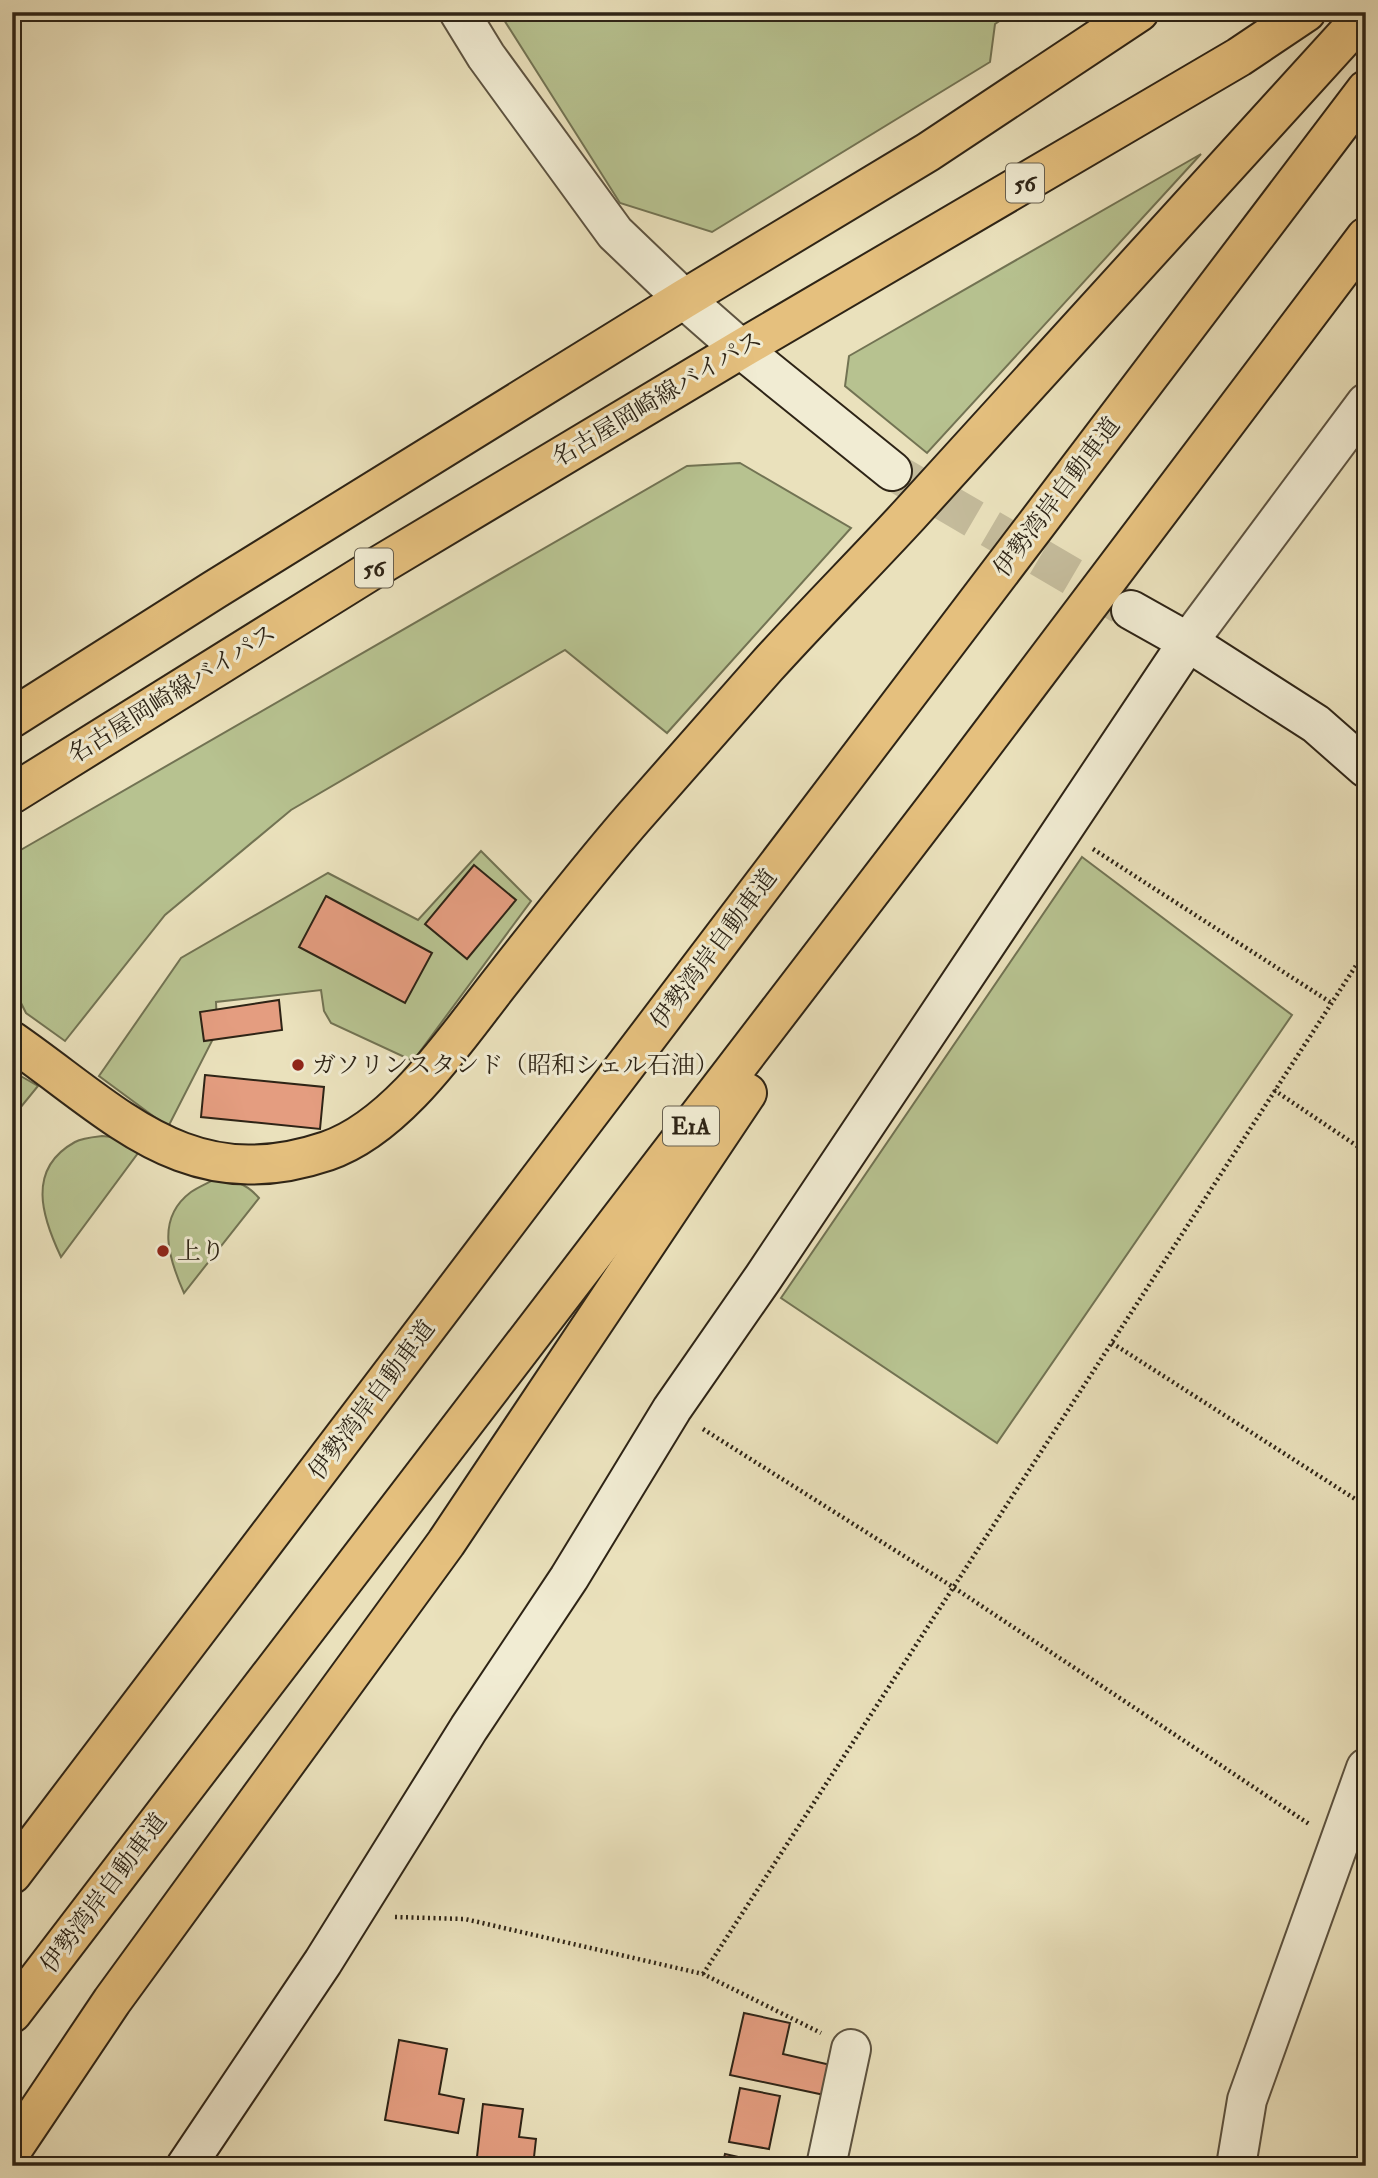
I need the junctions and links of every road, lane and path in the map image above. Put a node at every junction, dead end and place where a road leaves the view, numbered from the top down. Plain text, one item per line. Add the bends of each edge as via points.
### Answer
1 (458, 12) edge
2 (1139, 12) edge
3 (1306, 12) edge
4 (1366, 13) edge
5 (1366, 90) edge
6 (1366, 237) edge
7 (684, 299) junction
8 (741, 349) junction
9 (1366, 403) edge
10 (892, 471) tunnel mouth
11 (1130, 610) tunnel mouth
12 (1188, 642) junction
13 (12, 718) edge
14 (1366, 768) edge
15 (950, 788) junction
16 (12, 794) edge
17 (1063, 830) junction
18 (1366, 950) edge
19 (1331, 1002) junction
20 (12, 1041) edge
21 (1274, 1090) junction
22 (1366, 1152) edge
23 (1112, 1343) junction
24 (672, 1409) junction
25 (1366, 1506) edge
26 (953, 1587) junction
27 (1366, 1768) edge
28 (1338, 1844) junction
29 (12, 1874) edge
30 (352, 1915) junction
31 (703, 1973) junction
32 (12, 2013) edge
33 (851, 2049) joint
34 (12, 2150) edge
35 (186, 2166) edge
36 (826, 2166) edge
37 (1236, 2166) edge

1 - 7 street via 615,233
2 - 7 main road via 928,152
3 - 8 main road, 名古屋岡崎線バイパス / 56 via 1240,57
4 - 20 main road via 733,705 600,857 390,1115 331,1150 298,1159 240,1166 210,1162 153,1140
5 - 29 main road, 伊勢湾岸自動車道
6 - 15 main road, 伊勢湾岸自動車道 / E1A
7 - 8 street
7 - 13 main road
8 - 10 street
8 - 16 main road, 名古屋岡崎線バイパス / 56 via 374,568
9 - 12 street
11 - 12 street
12 - 14 street via 1316,724
12 - 17 street
15 - 32 main road, 伊勢湾岸自動車道 / E1A
15 - 34 main road via 446,1544 113,2001
17 - 19 path
17 - 24 street
18 - 19 path
19 - 21 path
21 - 22 path
21 - 23 path
23 - 25 path
23 - 26 path
24 - 26 path
24 - 30 street
26 - 28 path
26 - 31 path
27 - 28 street
28 - 37 street via 1247,2100
30 - 31 path via 465,1919
30 - 35 street
31 - 33 path
33 - 36 street

